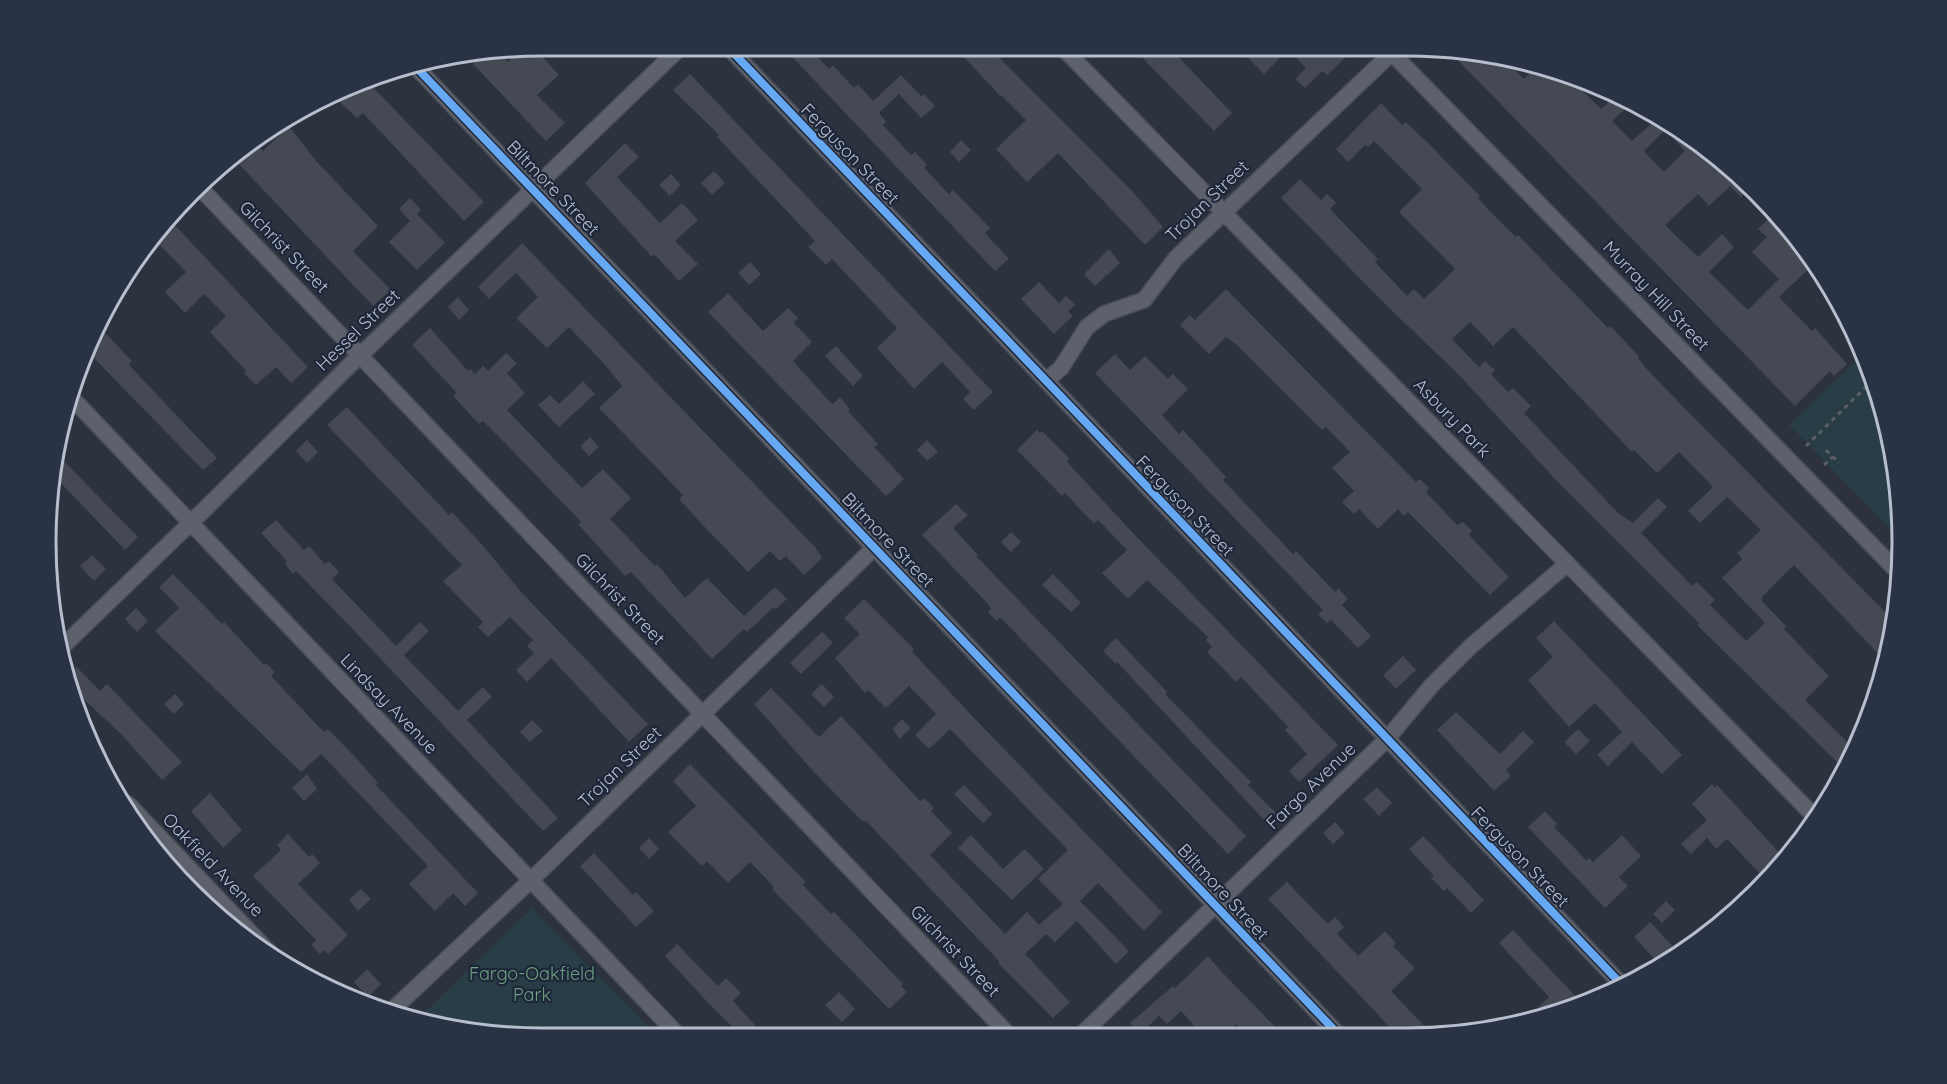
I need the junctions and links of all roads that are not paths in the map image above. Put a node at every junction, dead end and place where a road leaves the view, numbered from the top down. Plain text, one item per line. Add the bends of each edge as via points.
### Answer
1 (672, 56) edge
2 (736, 56) edge
3 (1071, 56) edge
4 (1384, 56) edge
5 (1400, 56) edge
6 (420, 71) edge
7 (534, 191) junction
8 (204, 192) edge
9 (1223, 212) junction
10 (360, 355) junction
11 (1046, 381) junction
12 (76, 402) edge
13 (190, 523) junction
14 (874, 548) junction
15 (1567, 564) junction
16 (1891, 564) edge
17 (66, 643) edge
18 (703, 714) junction
19 (1387, 739) junction
20 (1810, 812) edge
21 (142, 818) edge
22 (530, 881) junction
23 (1216, 906) junction
24 (247, 928) edge
25 (1617, 979) edge
26 (396, 1006) edge
27 (671, 1028) edge
28 (1002, 1028) edge
29 (1088, 1028) edge
30 (1332, 1028) edge

1 - 7 street, Hessel Street
2 - 11 street, Ferguson Street
3 - 9 street, Asbury Park
4 - 9 street, Trojan Street
5 - 16 street, Murray Hill Street
6 - 7 street, Biltmore Street
7 - 10 street, Hessel Street
7 - 14 street, Biltmore Street
8 - 10 street, Gilchrist Street
9 - 11 street, Trojan Street via 1176,258 1144,300 1104,314 1087,327 1061,368
9 - 15 street, Asbury Park
10 - 13 street, Hessel Street
10 - 18 street, Gilchrist Street
11 - 19 street, Ferguson Street
12 - 13 street, Lindsay Avenue
13 - 17 street, Hessel Street
13 - 22 street, Lindsay Avenue
14 - 18 street, Trojan Street
14 - 23 street, Biltmore Street
15 - 19 street, Fargo Avenue via 1470,647
15 - 20 street, Asbury Park
18 - 22 street, Trojan Street
18 - 28 street, Gilchrist Street
19 - 23 street, Fargo Avenue
19 - 25 street, Ferguson Street
21 - 24 street, Oakfield Avenue
22 - 26 street, Trojan Street
22 - 27 street, Lindsay Avenue
23 - 29 street, Fargo Avenue
23 - 30 street, Biltmore Street

